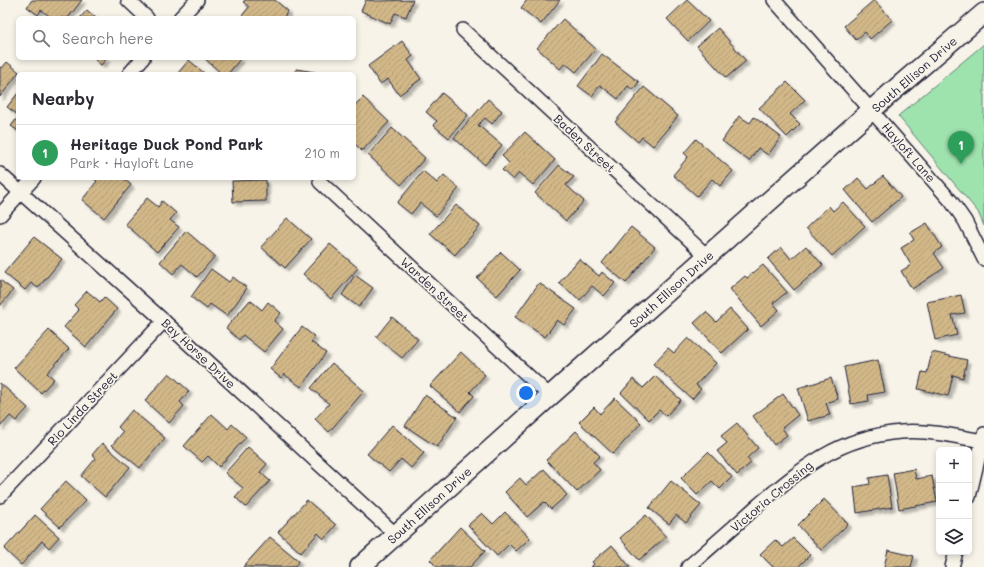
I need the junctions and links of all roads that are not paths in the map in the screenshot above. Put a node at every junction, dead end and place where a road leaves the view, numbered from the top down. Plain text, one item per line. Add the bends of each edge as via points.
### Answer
1 (128, 0) edge
2 (197, 0) edge
3 (774, 0) edge
4 (984, 13) edge
5 (145, 16) edge
6 (182, 16) edge
7 (463, 30) dead end
8 (141, 60) edge
9 (131, 72) edge
10 (872, 110) junction
11 (0, 174) edge
12 (32, 180) edge
13 (320, 182) dead end
14 (20, 193) junction
15 (0, 215) edge
16 (707, 256) junction
17 (984, 259) edge
18 (164, 321) junction
19 (550, 396) junction
20 (983, 437) edge
21 (972, 484) edge
22 (0, 496) edge
23 (396, 535) junction
24 (955, 555) edge
25 (360, 567) edge
26 (688, 567) edge
27 (952, 567) edge

1 - 5 street
2 - 6 street
3 - 10 street, Hayloft Lane
4 - 10 street, South Ellison Drive
7 - 16 street, Baden Street
8 - 9 street
10 - 16 street, South Ellison Drive
10 - 17 street, Hayloft Lane via 951,201
11 - 14 street, Bay Horse Drive
12 - 14 street
13 - 19 street, Warden Street
14 - 15 street
14 - 18 street, Bay Horse Drive
16 - 19 street, South Ellison Drive
18 - 22 street, Rio Linda Street
18 - 23 street, Bay Horse Drive
19 - 23 street, South Ellison Drive
20 - 21 street
20 - 26 street, Victoria Crossing via 901,432 866,438 830,452 797,472
23 - 25 street, South Ellison Drive
24 - 27 street

